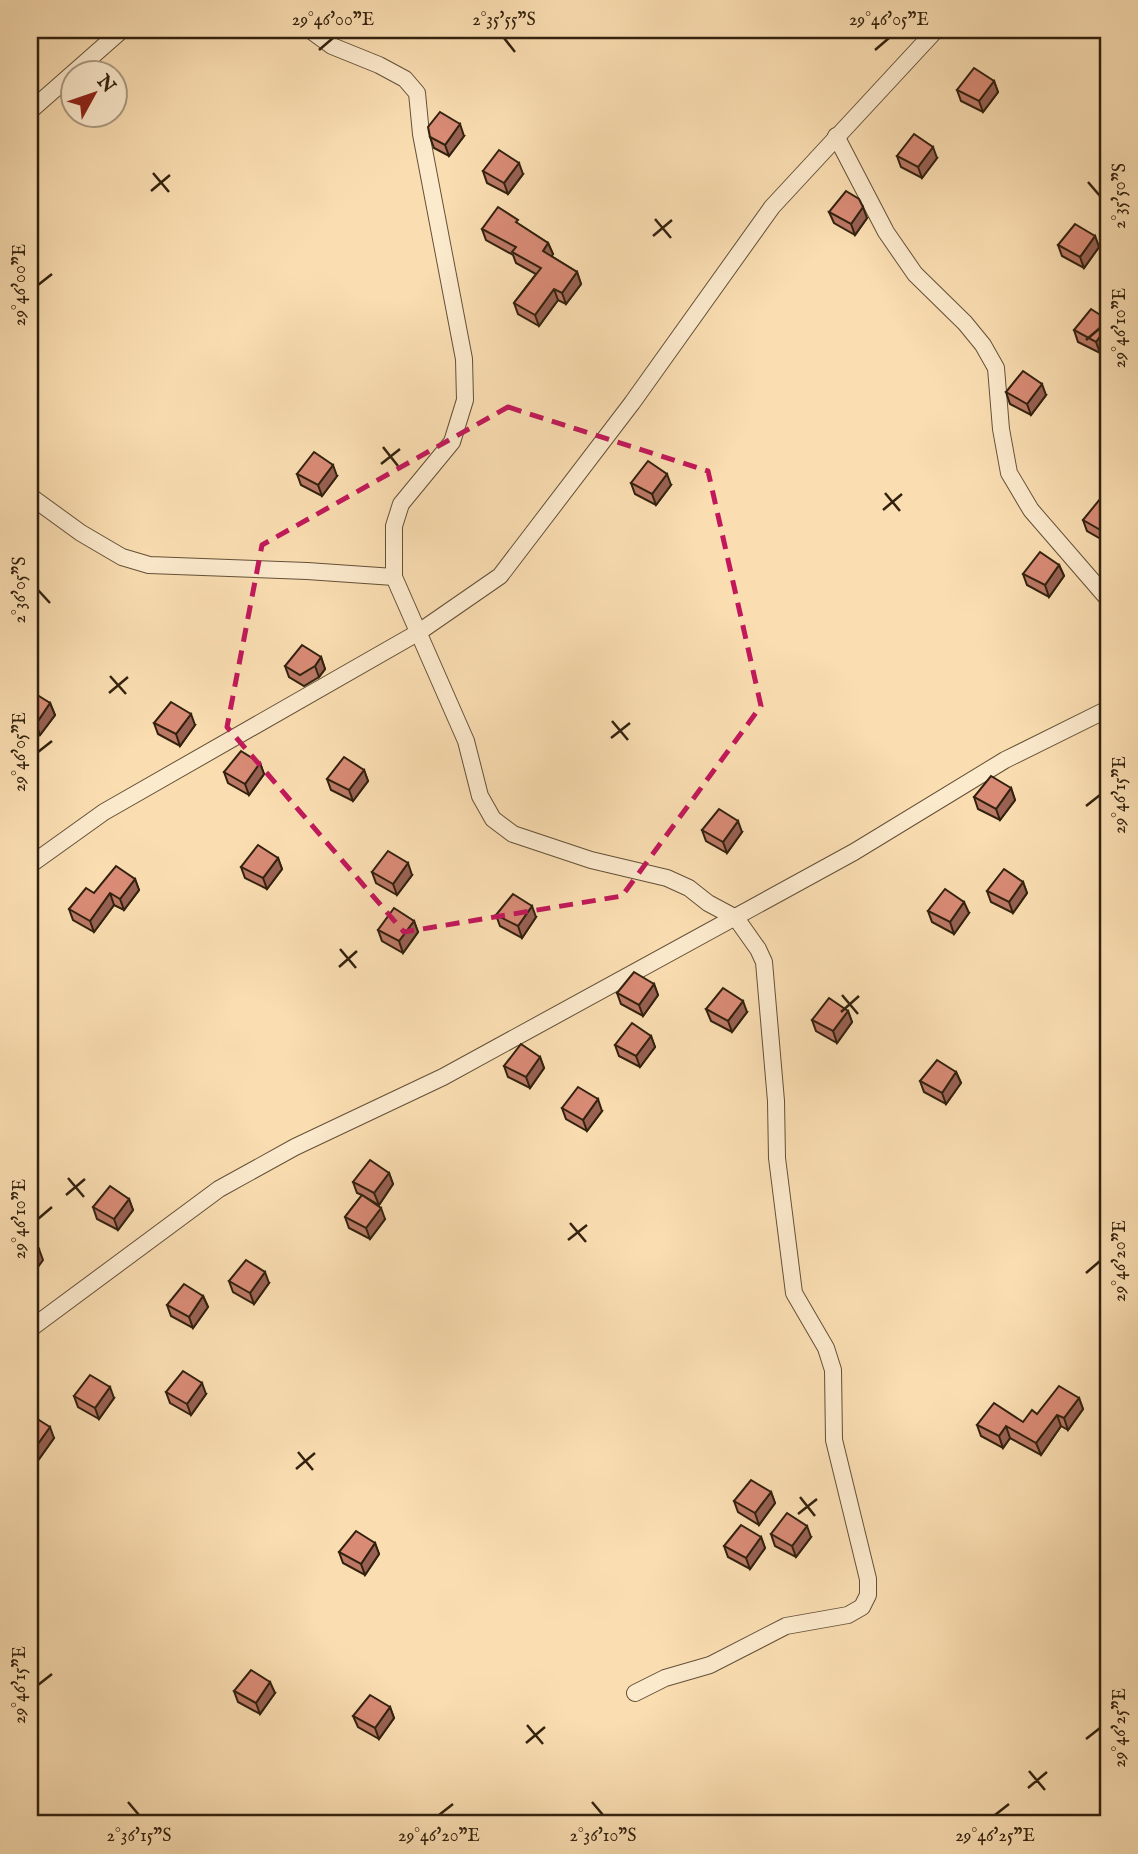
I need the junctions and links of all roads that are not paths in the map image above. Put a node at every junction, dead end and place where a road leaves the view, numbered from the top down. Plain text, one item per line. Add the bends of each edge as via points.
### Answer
1 (122, 30) edge
2 (310, 30) edge
3 (936, 30) edge
4 (30, 111) edge
5 (836, 136) junction
6 (30, 496) edge
7 (394, 577) junction
8 (1108, 599) edge
9 (419, 632) junction
10 (1108, 709) edge
11 (30, 865) edge
12 (737, 918) junction
13 (30, 1329) edge
14 (635, 1693) dead end

1 - 4 street
2 - 7 street via 332,46 405,79 417,93 464,359 465,400 452,442 401,504 394,526
3 - 5 street
5 - 8 street via 886,232 915,274 983,345 996,368 1009,473 1031,510
5 - 9 street via 772,207 632,403 500,576
6 - 7 street via 111,551 149,565
7 - 9 street
9 - 11 street via 104,812
9 - 12 street via 466,741 480,796 493,819 513,834 591,860 667,878
10 - 12 street via 1005,760
12 - 13 street via 443,1077 295,1147 219,1189
12 - 14 street via 764,962 777,1158 794,1293 826,1348 833,1370 834,1440 868,1579 867,1595 862,1607 848,1615 786,1626 710,1665 665,1678

